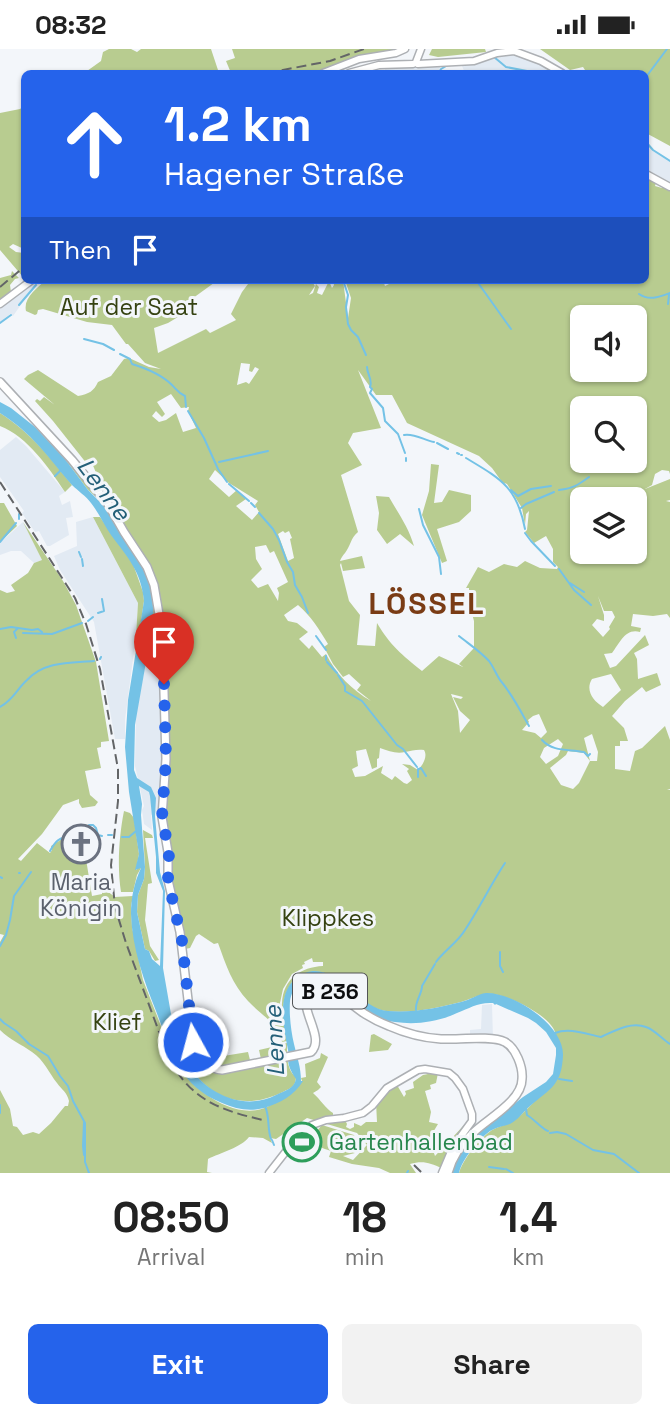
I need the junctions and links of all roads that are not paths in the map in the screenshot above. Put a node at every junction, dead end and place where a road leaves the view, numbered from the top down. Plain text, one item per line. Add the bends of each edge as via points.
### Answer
1 (405, 49) edge
2 (421, 49) edge
3 (416, 63) junction
4 (331, 70) edge
5 (360, 70) edge
6 (557, 70) edge
7 (649, 176) edge
8 (670, 187) edge
9 (27, 284) edge
10 (0, 304) edge
11 (0, 382) edge
12 (269, 1173) edge
13 (442, 1173) edge
14 (448, 1173) edge

1 - 4 main road
2 - 3 main road
3 - 5 main road
3 - 6 main road via 474,61 514,51
7 - 8 main road
9 - 10 main road
11 - 14 main road, B 236 via 103,499 154,585 163,651 162,813 195,1048 216,1070 313,1051 315,1034 306,1000 319,988 401,1030 440,1039 499,1040 509,1045 519,1061 519,1090 467,1139
12 - 13 main road via 312,1125 363,1113 387,1088 425,1069 452,1075 462,1086 472,1117

